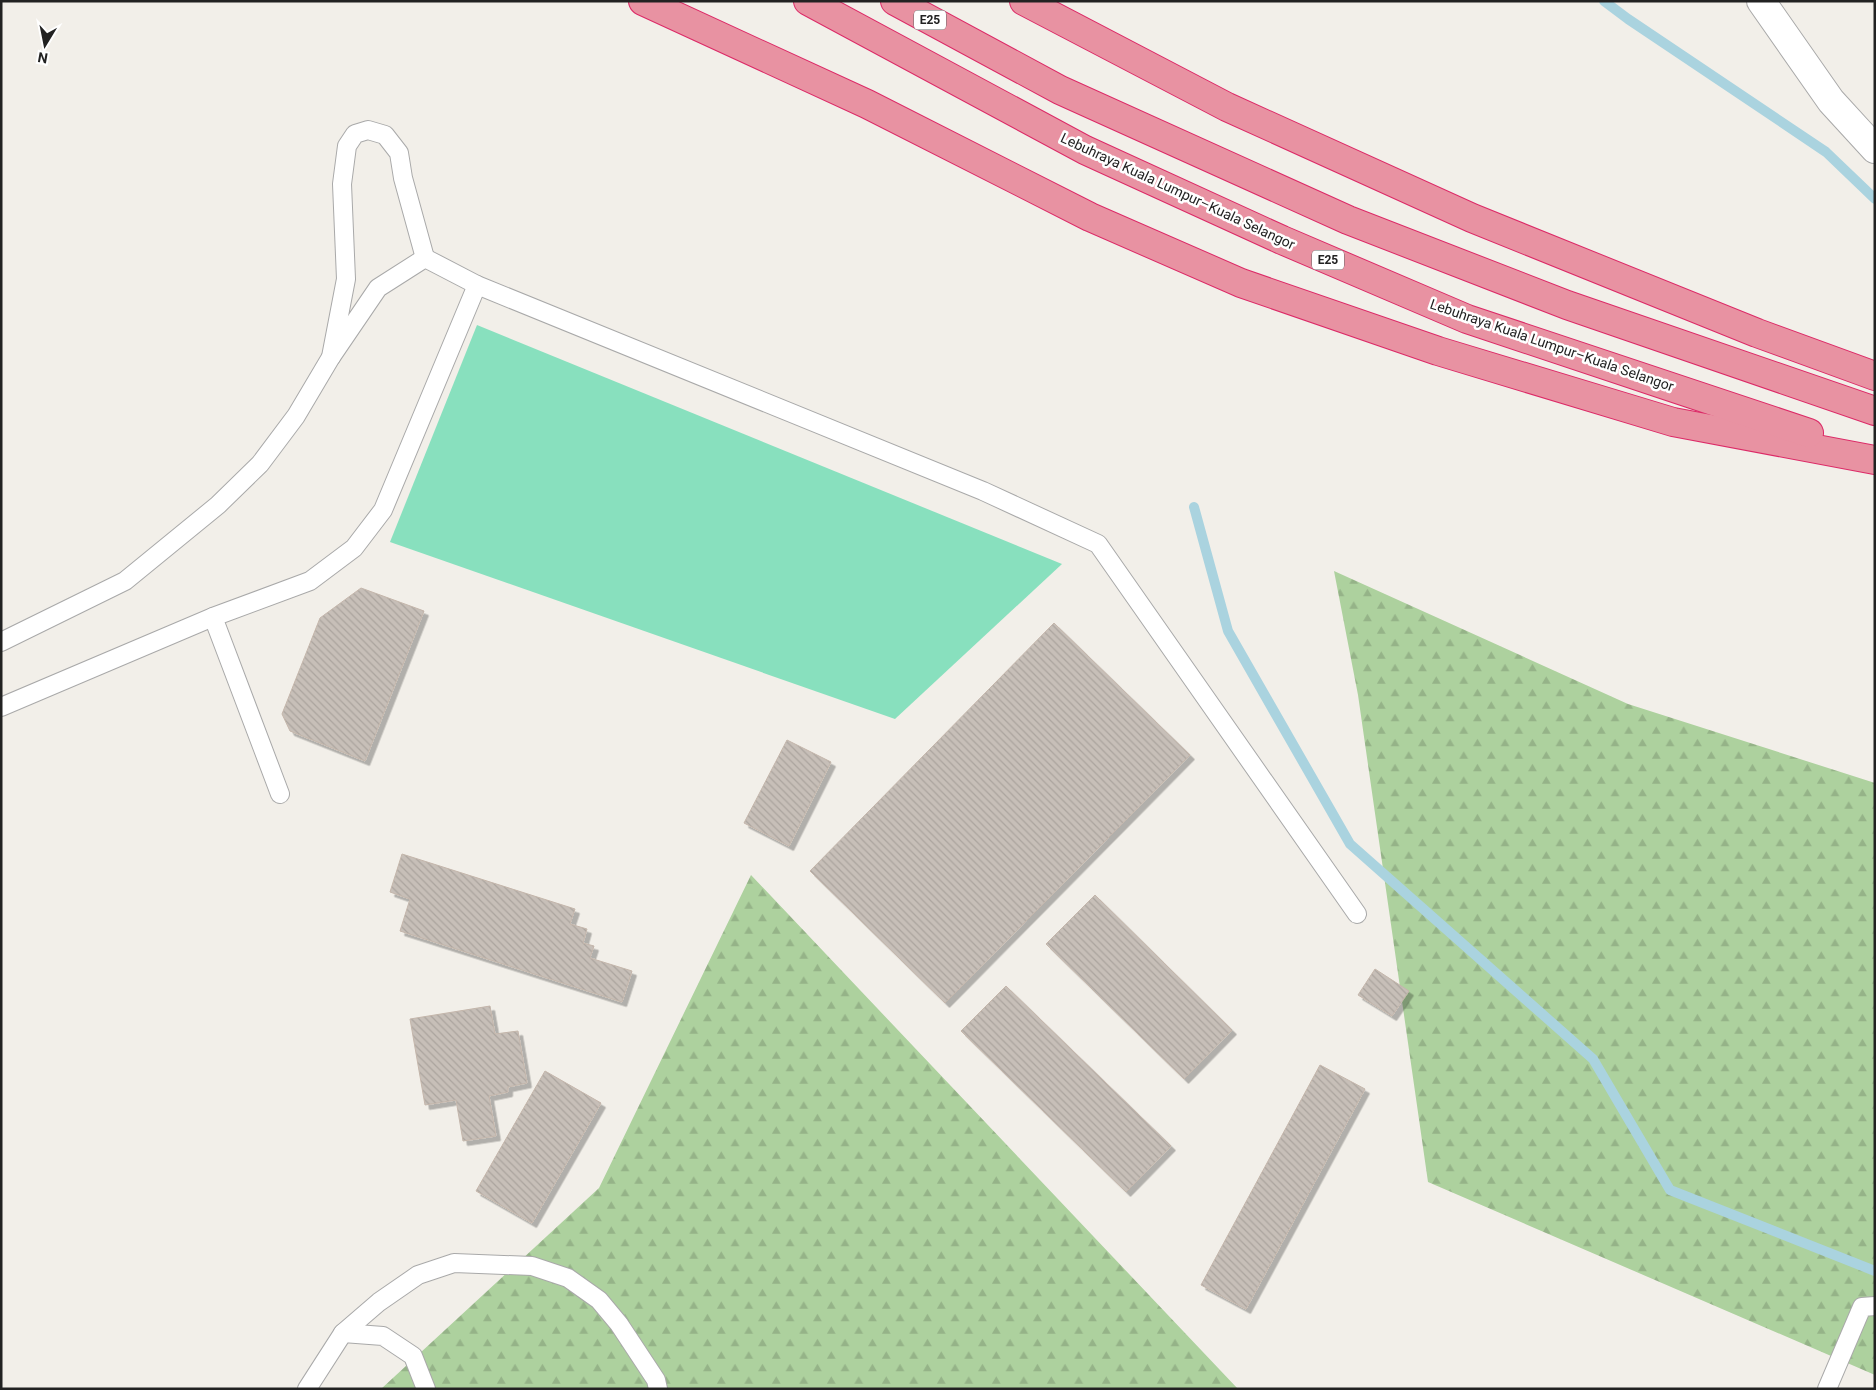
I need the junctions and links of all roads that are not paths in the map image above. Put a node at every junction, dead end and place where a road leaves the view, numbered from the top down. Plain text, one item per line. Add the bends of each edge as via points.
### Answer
1 (643, 1) edge
2 (808, 1) edge
3 (895, 1) edge
4 (1024, 1) edge
5 (1761, 1) edge
6 (1875, 149) edge
7 (425, 258) junction
8 (477, 285) junction
9 (331, 357) junction
10 (1875, 376) edge
11 (1875, 411) edge
12 (1875, 455) edge
13 (1875, 460) edge
14 (213, 617) junction
15 (1, 642) edge
16 (1, 707) edge
17 (280, 794) dead end
18 (1357, 914) dead end
19 (1875, 1306) edge
20 (343, 1333) junction
21 (307, 1389) edge
22 (426, 1389) edge
23 (658, 1389) edge
24 (1827, 1389) edge

1 - 13 highway via 867,104 1090,217 1241,283 1438,352 1673,422
2 - 12 highway, Lebuhraya Kuala Lumpur–Kuala Selangor / E25 via 1084,150 1467,319
3 - 11 highway, E25 via 1060,90 1348,220 1567,305
4 - 10 highway via 1227,107 1472,218 1757,333
5 - 6 street via 1831,100
7 - 8 lane
7 - 9 lane via 378,288
7 - 9 lane via 399,153 385,135 368,130 355,134 347,146 342,184 346,279
8 - 14 lane via 384,510 354,548 310,580
8 - 18 lane via 982,491 1098,544
9 - 15 lane via 296,416 260,464 218,505 125,581
14 - 16 lane
14 - 17 lane
19 - 24 lane via 1862,1307
20 - 21 lane
20 - 22 lane via 382,1336 413,1356
20 - 23 lane via 418,1274 454,1263 532,1266 568,1278 599,1300 619,1324 656,1380

